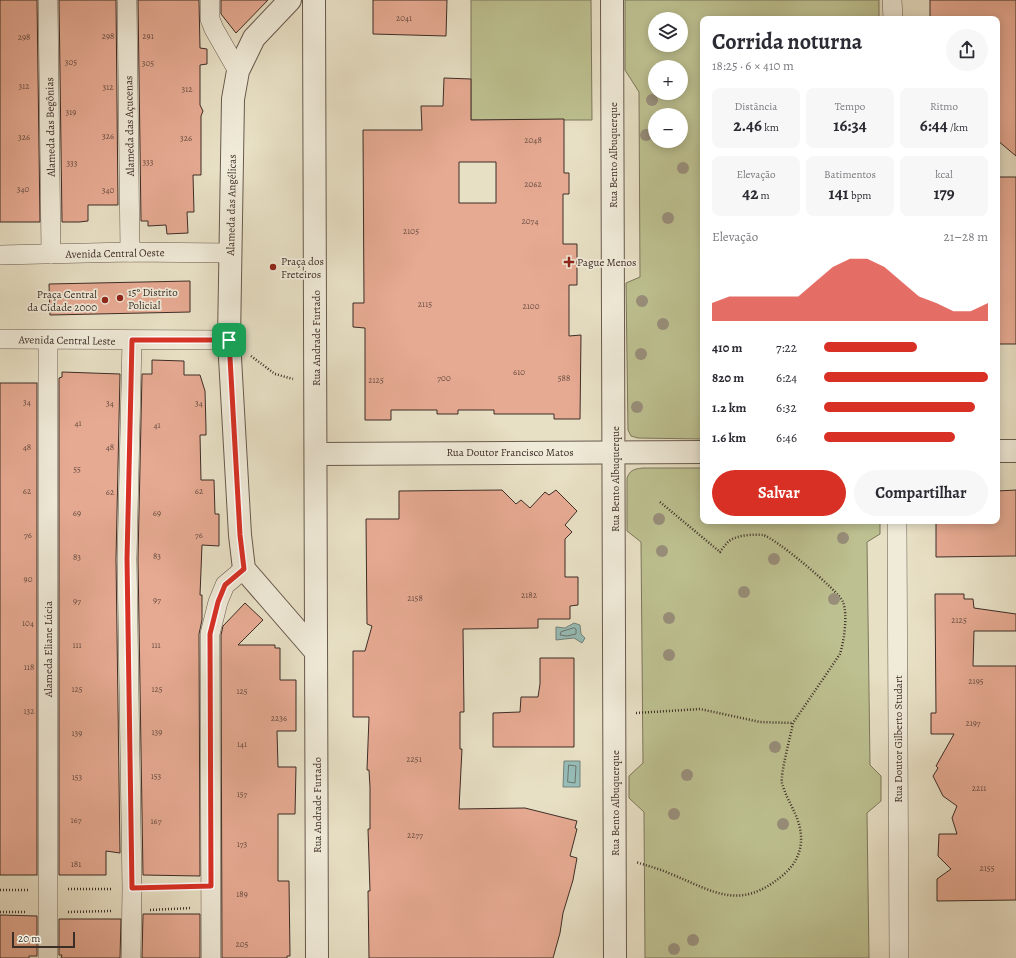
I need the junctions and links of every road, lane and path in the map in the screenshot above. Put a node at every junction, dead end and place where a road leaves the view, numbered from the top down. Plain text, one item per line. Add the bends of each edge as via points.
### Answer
1 (48, 0) edge
2 (127, 0) edge
3 (210, 0) edge
4 (290, 0) edge
5 (314, 0) edge
6 (612, 0) edge
7 (892, 0) edge
8 (893, 16) edge
9 (238, 71) junction
10 (130, 252) junction
11 (230, 253) junction
12 (51, 254) junction
13 (0, 255) edge
14 (0, 339) edge
15 (48, 340) junction
16 (132, 340) junction
17 (229, 340) junction
18 (296, 380) dead end
19 (1016, 451) edge
20 (615, 452) junction
21 (700, 452) edge
22 (1000, 452) edge
23 (316, 454) junction
24 (660, 502) dead end
25 (897, 524) edge
26 (244, 569) junction
27 (316, 652) junction
28 (615, 714) junction
29 (793, 723) junction
30 (615, 855) junction
31 (211, 886) junction
32 (132, 888) junction
33 (48, 889) junction
34 (0, 890) edge
35 (211, 908) junction
36 (132, 910) junction
37 (0, 912) edge
38 (48, 912) junction
39 (48, 958) edge
40 (131, 958) edge
41 (211, 958) edge
42 (317, 958) edge
43 (615, 958) edge
44 (899, 958) edge

1 - 12 street, Alameda das Begônias
2 - 10 street, Alameda das Açucenas
3 - 9 street via 210,19
4 - 9 street, Alameda das Angélicas via 254,38
5 - 23 street, Rua Andrade Furtado
6 - 20 street, Rua Bento Albuquerque
7 - 8 street
9 - 11 street, Alameda das Angélicas via 233,99
10 - 11 street, Avenida Central Oeste
10 - 12 street, Avenida Central Oeste
11 - 17 street, Alameda das Angélicas
12 - 13 street, Avenida Central Oeste
14 - 15 street, Avenida Central Leste
15 - 16 street, Avenida Central Leste
15 - 33 street, Alameda Eliane Lúcia
16 - 17 street, Avenida Central Leste
16 - 32 street via 127,559
17 - 18 path via 275,374
17 - 26 street, Alameda das Angélicas
19 - 22 street
20 - 21 street, Rua Doutor Francisco Matos
20 - 23 street, Rua Doutor Francisco Matos
20 - 28 street, Rua Bento Albuquerque
23 - 27 street, Rua Andrade Furtado
24 - 29 path via 720,552 728,541 743,536 765,535 836,591 843,602 844,642 840,654
25 - 44 street, Rua Doutor Gilberto Studart
26 - 27 street
26 - 31 street via 225,585 210,634
27 - 42 street, Rua Andrade Furtado
28 - 29 path via 700,709 760,722
28 - 30 street, Rua Bento Albuquerque
29 - 30 path via 781,781 800,822 801,838 794,866 771,885 755,893 723,896 671,873
30 - 43 street, Rua Bento Albuquerque
31 - 32 path
31 - 35 street
32 - 33 path
32 - 36 street
33 - 34 path
33 - 38 street, Alameda Eliane Lúcia
35 - 36 path
35 - 41 street
36 - 38 path
36 - 40 street
37 - 38 path
38 - 39 street, Alameda Eliane Lúcia

